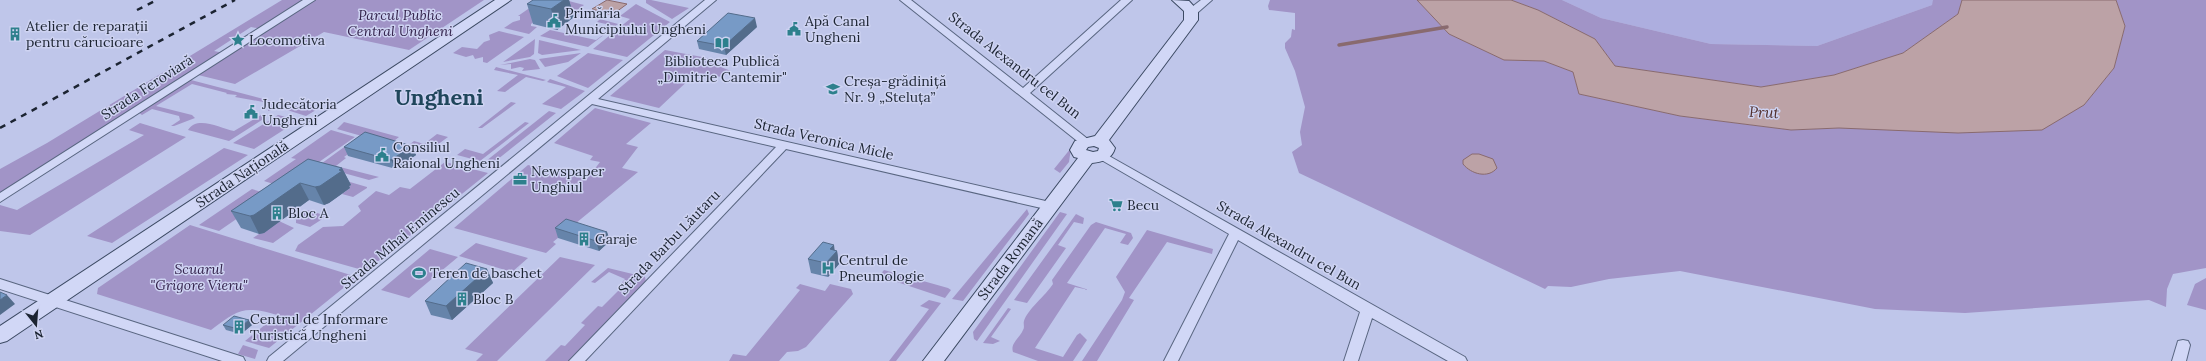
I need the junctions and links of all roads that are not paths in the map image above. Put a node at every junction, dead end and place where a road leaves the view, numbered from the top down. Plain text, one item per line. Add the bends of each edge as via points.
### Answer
1 (310, 0) edge
2 (504, 0) edge
3 (711, 0) edge
4 (905, 0) edge
5 (1127, 0) edge
6 (1179, 0) edge
7 (1207, 0) edge
8 (1192, 12) junction
9 (1023, 93) junction
10 (591, 101) junction
11 (784, 145) junction
12 (1093, 149) junction
13 (0, 198) edge
14 (1050, 206) junction
15 (1236, 232) junction
16 (0, 284) edge
17 (53, 301) junction
18 (1368, 309) junction
19 (0, 336) edge
20 (2183, 345) dead end
21 (238, 361) edge
22 (274, 361) edge
23 (576, 361) edge
24 (933, 361) edge
25 (1171, 361) edge
26 (1351, 361) edge
27 (1460, 361) edge
28 (2179, 361) edge

1 - 13 street, Strada Feroviară
2 - 17 main road, Strada Națională
3 - 10 street, Strada Mihai Eminescu
4 - 9 street, Strada Alexandru cel Bun
5 - 9 street
6 - 8 main road
7 - 8 street
8 - 12 main road, Strada Romană via 1191,20
9 - 12 street, Strada Alexandru cel Bun
10 - 11 street, Strada Veronica Micle
10 - 22 street, Strada Mihai Eminescu
11 - 14 street, Strada Veronica Micle
11 - 23 street, Strada Barbu Lăutaru
12 - 14 main road, Strada Romană
12 - 15 street, Strada Alexandru cel Bun
14 - 24 main road, Strada Romană
15 - 18 street, Strada Alexandru cel Bun
15 - 25 street
16 - 17 street
17 - 19 main road, Strada Națională
17 - 21 street
18 - 26 street
18 - 27 street, Strada Alexandru cel Bun
20 - 28 street

